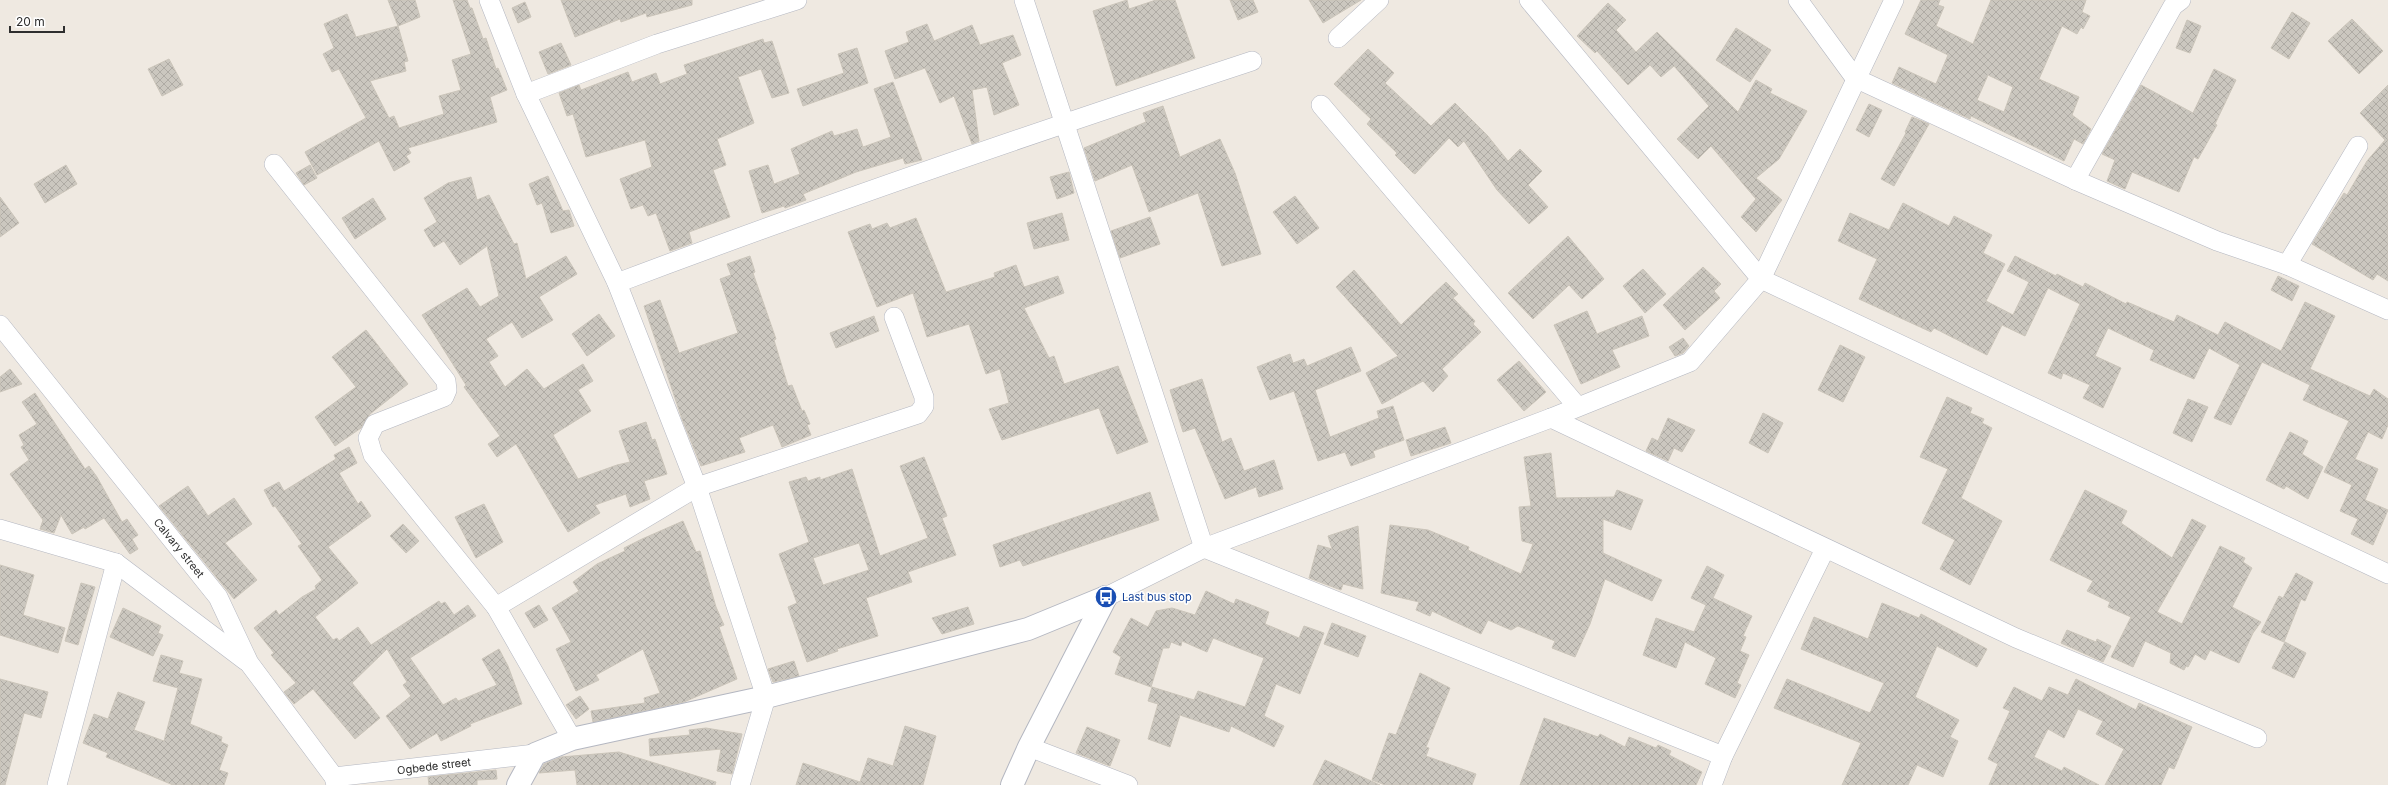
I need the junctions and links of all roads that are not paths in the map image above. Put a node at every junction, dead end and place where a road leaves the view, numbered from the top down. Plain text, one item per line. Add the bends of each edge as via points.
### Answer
1 (489, 0) edge
2 (798, 0) edge
3 (1024, 0) edge
4 (1379, 0) edge
5 (1529, 0) edge
6 (1798, 0) edge
7 (1894, 0) edge
8 (2181, 0) edge
9 (1338, 38) dead end
10 (1252, 61) dead end
11 (1855, 78) junction
12 (526, 94) junction
13 (1321, 105) dead end
14 (1064, 123) junction
15 (2358, 146) dead end
16 (274, 164) dead end
17 (2075, 180) junction
18 (2286, 264) junction
19 (1761, 279) junction
20 (617, 284) junction
21 (2388, 310) edge
22 (894, 317) dead end
23 (0, 325) edge
24 (1577, 406) junction
25 (1551, 418) junction
26 (697, 487) junction
27 (0, 529) edge
28 (1204, 548) junction
29 (1825, 549) junction
30 (116, 563) junction
31 (2388, 574) edge
32 (1106, 597) junction
33 (496, 607) junction
34 (249, 663) junction
35 (766, 697) junction
36 (2257, 738) dead end
37 (572, 739) junction
38 (1028, 747) junction
39 (535, 754) junction
40 (1723, 756) junction
41 (335, 781) edge
42 (57, 785) edge
43 (518, 785) edge
44 (740, 785) edge
45 (1012, 785) edge
46 (1128, 785) edge
47 (1712, 785) edge

1 - 12 street
2 - 12 street via 657,44
3 - 14 street
4 - 9 street
5 - 19 street
6 - 11 street
7 - 11 street
8 - 17 street via 2173,6
10 - 14 street
11 - 17 street
11 - 19 street
12 - 20 street
13 - 24 street
14 - 20 street via 725,242
14 - 28 street
15 - 18 street
16 - 33 street via 446,381 447,390 444,397 375,424 368,438 372,454
17 - 18 street via 2218,241
18 - 21 street
19 - 24 street via 1690,362
19 - 31 street
20 - 26 street
22 - 26 street via 924,397 924,406 918,414
23 - 34 street, Calvary street via 218,597
24 - 25 street
25 - 28 street
25 - 29 street
26 - 33 street
26 - 35 street
27 - 30 street
28 - 32 street
28 - 40 street
29 - 36 street via 2016,638
29 - 40 street
30 - 34 street
30 - 42 street
32 - 35 street via 1028,629
32 - 38 street
33 - 37 street
34 - 41 street, Calvary street
35 - 37 street
35 - 44 street
37 - 39 street
38 - 45 street
38 - 46 street
39 - 41 street, Ogbede street
39 - 43 street
40 - 47 street

